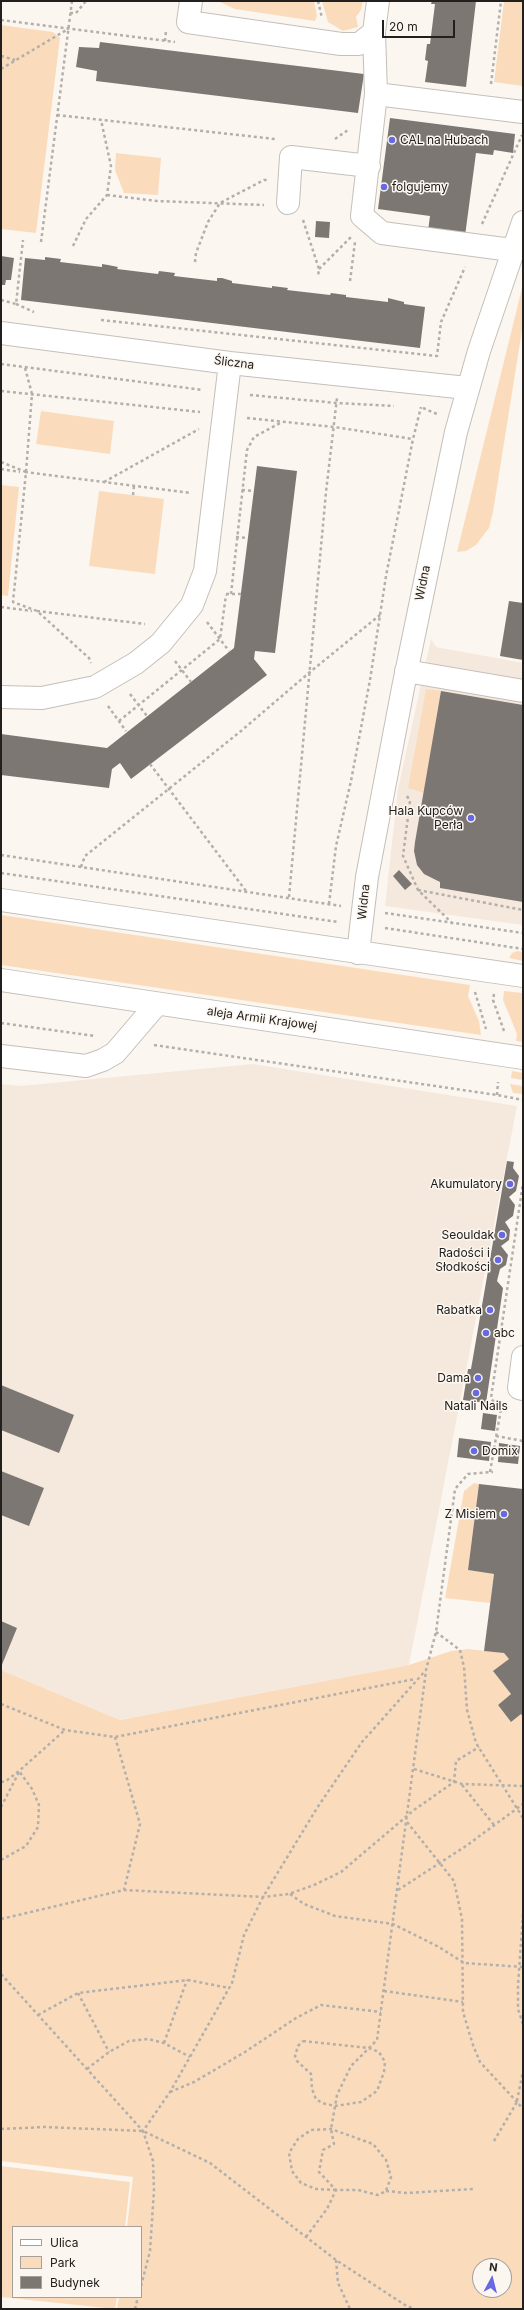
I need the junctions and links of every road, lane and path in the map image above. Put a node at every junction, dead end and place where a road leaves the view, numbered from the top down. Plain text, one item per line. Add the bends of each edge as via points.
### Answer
1 (72, 1) edge
2 (86, 1) edge
3 (191, 1) edge
4 (378, 1) edge
5 (501, 1) edge
6 (70, 12) junction
7 (68, 28) junction
8 (374, 32) junction
9 (1, 56) edge
10 (16, 60) junction
11 (1, 69) edge
12 (376, 94) junction
13 (488, 107) junction
14 (523, 112) edge
15 (57, 115) junction
16 (374, 119) junction
17 (101, 120) junction
18 (277, 140) dead end
19 (314, 160) junction
20 (369, 166) junction
21 (288, 192) junction
22 (107, 195) junction
23 (220, 204) junction
24 (362, 226) junction
25 (522, 226) edge
26 (24, 240) dead end
27 (41, 242) dead end
28 (73, 246) dead end
29 (513, 248) junction
30 (195, 262) dead end
31 (319, 269) junction
32 (318, 277) dead end
33 (350, 281) dead end
34 (1, 300) edge
35 (16, 304) junction
36 (38, 314) dead end
37 (93, 319) dead end
38 (1, 333) edge
39 (437, 356) dead end
40 (230, 363) junction
41 (1, 364) edge
42 (24, 368) junction
43 (339, 375) junction
44 (467, 388) junction
45 (1, 391) edge
46 (226, 392) junction
47 (32, 394) junction
48 (337, 403) junction
49 (398, 406) dead end
50 (414, 407) dead end
51 (225, 414) junction
52 (282, 421) junction
53 (334, 427) junction
54 (413, 439) junction
55 (1, 462) edge
56 (1, 469) edge
57 (26, 472) junction
58 (104, 483) junction
59 (134, 486) junction
60 (234, 489) dead end
61 (242, 490) junction
62 (253, 491) dead end
63 (195, 494) dead end
64 (133, 495) dead end
65 (232, 536) dead end
66 (238, 537) junction
67 (247, 538) dead end
68 (222, 594) dead end
69 (226, 594) junction
70 (231, 594) junction
71 (241, 594) dead end
72 (1, 607) edge
73 (37, 611) junction
74 (380, 615) junction
75 (208, 623) dead end
76 (172, 632) junction
77 (220, 639) junction
78 (229, 651) dead end
79 (173, 660) dead end
80 (406, 671) junction
81 (182, 672) junction
82 (310, 672) junction
83 (117, 676) junction
84 (191, 682) dead end
85 (95, 687) junction
86 (523, 691) edge
87 (1, 697) edge
88 (138, 706) junction
89 (146, 716) dead end
90 (119, 721) junction
91 (126, 732) dead end
92 (150, 764) dead end
93 (168, 789) junction
94 (405, 792) dead end
95 (1, 855) edge
96 (81, 866) junction
97 (1, 873) edge
98 (418, 890) junction
99 (246, 891) junction
100 (289, 897) junction
101 (1, 900) edge
102 (329, 904) junction
103 (348, 907) dead end
104 (523, 910) edge
105 (378, 912) dead end
106 (335, 922) dead end
107 (453, 924) junction
108 (386, 928) dead end
109 (523, 933) edge
110 (523, 949) edge
111 (358, 953) junction
112 (523, 976) edge
113 (1, 980) edge
114 (475, 989) dead end
115 (494, 992) dead end
116 (157, 1004) junction
117 (1, 1022) edge
118 (487, 1032) dead end
119 (504, 1037) dead end
120 (126, 1041) junction
121 (1, 1056) edge
122 (523, 1058) edge
123 (498, 1082) dead end
124 (497, 1095) junction
125 (523, 1100) edge
126 (523, 1183) edge
127 (523, 1357) edge
128 (523, 1389) edge
129 (496, 1436) junction
130 (523, 1441) edge
131 (436, 1632) junction
132 (426, 1670) junction
133 (416, 1679) junction
134 (1, 1704) edge
135 (65, 1730) junction
136 (115, 1737) junction
137 (478, 1747) junction
138 (414, 1769) junction
139 (19, 1771) junction
140 (1, 1782) edge
141 (454, 1782) junction
142 (462, 1784) junction
143 (503, 1786) junction
144 (523, 1786) edge
145 (523, 1804) edge
146 (1, 1807) edge
147 (517, 1808) junction
148 (408, 1815) junction
149 (523, 1818) edge
150 (407, 1822) junction
151 (494, 1825) junction
152 (1, 1860) edge
153 (439, 1864) junction
154 (124, 1890) junction
155 (398, 1890) junction
156 (289, 1894) junction
157 (263, 1897) junction
158 (523, 1914) edge
159 (1, 1919) edge
160 (393, 1924) junction
161 (464, 1963) junction
162 (519, 1967) junction
163 (523, 1967) edge
164 (1, 1974) edge
165 (188, 1980) junction
166 (229, 1988) junction
167 (384, 1991) junction
168 (78, 1993) junction
169 (464, 2002) junction
170 (381, 2012) junction
171 (38, 2015) junction
172 (523, 2024) edge
173 (164, 2043) junction
174 (369, 2048) junction
175 (108, 2052) junction
176 (190, 2057) junction
177 (87, 2069) junction
178 (523, 2071) edge
179 (170, 2092) junction
180 (517, 2102) junction
181 (335, 2106) junction
182 (523, 2109) edge
183 (1, 2129) edge
184 (331, 2129) junction
185 (143, 2132) junction
186 (494, 2141) dead end
187 (473, 2189) dead end
188 (336, 2190) junction
189 (386, 2191) junction
190 (306, 2237) junction
191 (336, 2260) junction
192 (142, 2282) edge
193 (138, 2298) edge
194 (135, 2309) edge
195 (350, 2309) edge
196 (414, 2309) edge

1 - 6 path
2 - 6 path via 76,13
3 - 8 street via 188,22 341,44 359,44
4 - 8 street
5 - 13 path
6 - 7 path
7 - 10 path
7 - 15 path
8 - 12 street
9 - 10 path
10 - 11 path
12 - 13 street
12 - 16 street
13 - 14 street
15 - 17 path
15 - 27 path
16 - 19 path via 364,118 325,146
16 - 20 street
17 - 18 path
17 - 22 path via 111,166
19 - 20 street
19 - 21 street via 291,157
20 - 24 street
21 - 23 path
21 - 23 path via 264,180
21 - 31 path via 302,215
22 - 23 path via 157,201
22 - 28 path via 86,219
23 - 30 path via 208,222
24 - 29 street via 382,233 504,249
24 - 31 path
24 - 33 path
25 - 29 street, Widna
26 - 35 path
29 - 44 street, Widna
31 - 32 path
34 - 35 path
35 - 36 path
37 - 39 path
38 - 40 street, Śliczna
40 - 43 street, Śliczna
40 - 46 street
41 - 42 path
42 - 46 path
42 - 47 path
43 - 44 street, Śliczna
43 - 48 path
44 - 80 street, Widna via 430,546
45 - 47 path
46 - 48 path
46 - 51 street
47 - 51 path
47 - 57 path
48 - 49 path
48 - 53 path
50 - 54 path via 421,407
51 - 52 path
51 - 58 path
51 - 76 street via 205,571 196,598
52 - 53 path
52 - 61 path via 254,437 246,450
53 - 54 path
53 - 82 path
54 - 74 path
55 - 57 path
56 - 57 path
57 - 58 path
57 - 73 path via 13,602
58 - 59 path
59 - 63 path
59 - 64 path
60 - 61 path
61 - 62 path
61 - 66 path
65 - 66 path
66 - 67 path
66 - 70 path
68 - 69 path
69 - 70 path
69 - 77 path
70 - 71 path
72 - 73 path
73 - 76 path via 163,626
73 - 85 path via 89,658
74 - 82 path
74 - 102 path via 351,781 336,846
75 - 77 path
76 - 83 street
77 - 78 path
77 - 81 path
79 - 81 path
80 - 86 street
80 - 111 street, Widna via 367,877
81 - 84 path
81 - 88 path
82 - 93 path
82 - 100 path
83 - 85 street
83 - 88 path
85 - 87 street via 42,698
85 - 90 path
88 - 89 path
88 - 90 path
90 - 91 path
92 - 93 path
93 - 96 path via 85,856
93 - 99 path
94 - 98 path via 410,801 403,856
95 - 96 path
96 - 99 path
97 - 106 path
98 - 104 path
98 - 107 path
99 - 100 path
100 - 102 path
101 - 111 street
102 - 103 path
105 - 107 path
107 - 109 path
108 - 110 path
111 - 112 street
113 - 116 street, aleja Armii Krajowej
114 - 118 path via 474,995
115 - 119 path via 493,1000
116 - 120 street
116 - 122 street, aleja Armii Krajowej
117 - 120 path
120 - 121 street via 115,1053 86,1066
120 - 124 path
123 - 124 path
124 - 125 path
126 - 129 path via 491,1398 502,1403
127 - 128 street via 519,1388
129 - 130 path
129 - 131 path via 492,1472 468,1474 455,1489
131 - 132 path
131 - 137 path via 460,1650 464,1667 467,1710
132 - 133 path
132 - 138 path
133 - 136 path
133 - 157 path via 362,1742 317,1808
134 - 135 path
135 - 136 path
135 - 139 path
136 - 154 path via 140,1824
137 - 141 path via 456,1761
137 - 143 path
138 - 141 path
138 - 148 path
139 - 140 path
139 - 146 path
139 - 152 path via 32,1789 39,1805 38,1827 26,1846
141 - 142 path
141 - 148 path
142 - 143 path
142 - 151 path
143 - 144 path
143 - 147 path
145 - 147 path
147 - 149 path
147 - 151 path
148 - 150 path
148 - 156 path via 341,1872
150 - 153 path
150 - 155 path
151 - 153 path
153 - 155 path
153 - 161 path via 454,1881 462,1919
154 - 157 path
154 - 159 path
155 - 160 path
156 - 157 path
156 - 160 path via 304,1904 335,1916
157 - 166 path via 244,1935
158 - 162 path
160 - 161 path
160 - 167 path
161 - 162 path
161 - 169 path
162 - 163 path
162 - 172 path via 518,2009
164 - 171 path
165 - 166 path
165 - 168 path
165 - 173 path
166 - 176 path
167 - 169 path
167 - 170 path
168 - 171 path
168 - 175 path
169 - 180 path via 463,2012 480,2062
170 - 174 path via 377,2040
170 - 179 path via 321,2005 207,2074
171 - 177 path
173 - 175 path via 148,2039 129,2041
173 - 176 path
174 - 181 path via 351,2066 337,2095
174 - 181 path via 379,2052 385,2062 382,2081 377,2090 361,2102
174 - 181 path via 314,2041 304,2041 298,2046 297,2061 311,2074 312,2089 316,2098 322,2103
175 - 177 path
176 - 179 path
177 - 185 path
178 - 180 path
179 - 185 path
180 - 182 path
180 - 186 path
181 - 184 path
183 - 185 path via 45,2127
184 - 188 path via 334,2144 324,2150 319,2172
184 - 188 path via 311,2130 298,2139 290,2153 292,2171 301,2183 316,2189
184 - 189 path via 373,2144 386,2160 391,2177
185 - 190 path via 210,2163
185 - 192 path via 153,2161 154,2190 150,2251
187 - 189 path
188 - 189 path via 358,2190 378,2195
188 - 190 path via 327,2209
190 - 191 path
191 - 195 path via 338,2283
191 - 196 path
193 - 194 path

